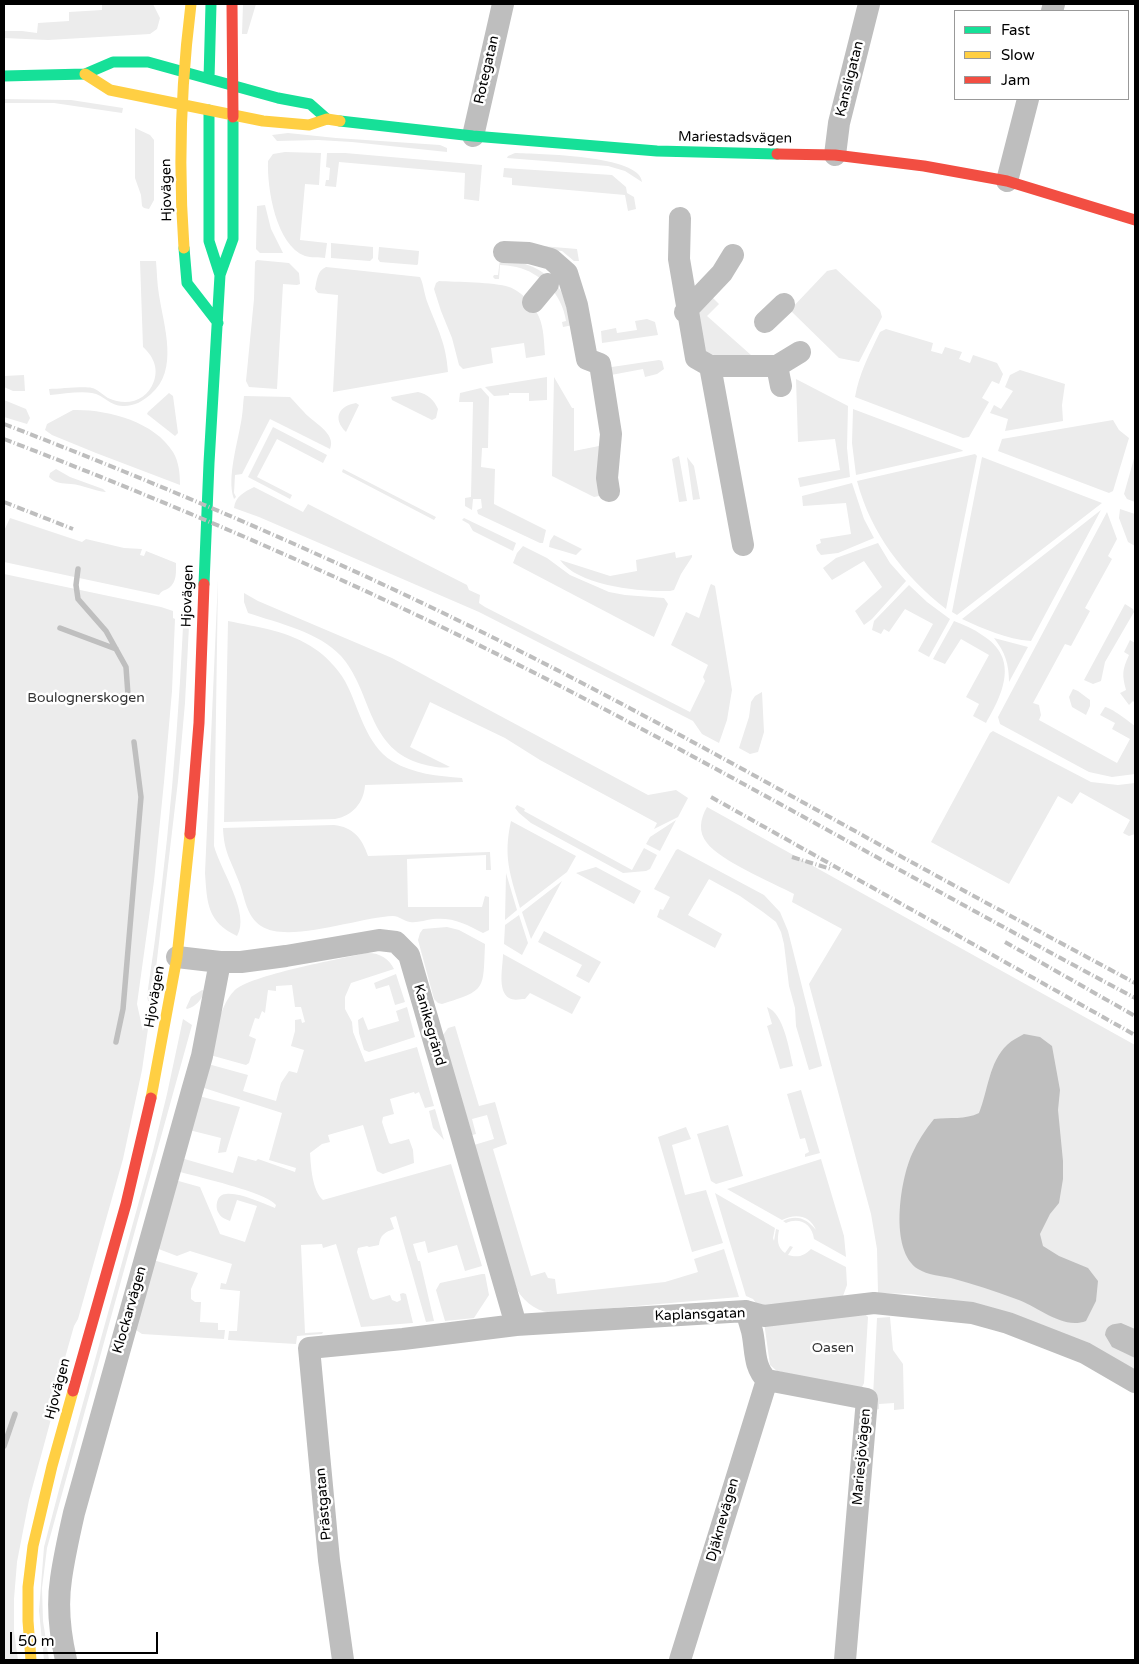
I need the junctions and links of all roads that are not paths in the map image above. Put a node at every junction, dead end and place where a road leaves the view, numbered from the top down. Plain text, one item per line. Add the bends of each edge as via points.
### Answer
1 (191, 4) edge
2 (212, 4) edge
3 (232, 4) edge
4 (503, 4) edge
5 (869, 4) edge
6 (185, 72) junction
7 (85, 74) junction
8 (4, 76) edge
9 (209, 79) junction
10 (232, 85) junction
11 (1028, 100) edge
12 (184, 105) junction
13 (208, 110) junction
14 (233, 115) junction
15 (327, 119) junction
16 (473, 136) junction
17 (835, 156) junction
18 (1007, 182) junction
19 (680, 218) dead end
20 (1135, 220) edge
21 (504, 252) dead end
22 (733, 255) dead end
23 (220, 275) junction
24 (560, 275) junction
25 (533, 302) dead end
26 (784, 304) dead end
27 (686, 311) junction
28 (765, 322) dead end
29 (218, 323) junction
30 (800, 352) dead end
31 (710, 366) junction
32 (610, 491) dead end
33 (743, 545) dead end
34 (177, 957) junction
35 (220, 962) junction
36 (746, 1311) junction
37 (516, 1325) junction
38 (309, 1348) joint
39 (767, 1380) junction
40 (1135, 1382) edge
41 (31, 1660) edge
42 (66, 1660) edge
43 (343, 1660) edge
44 (680, 1660) edge
45 (845, 1660) edge

1 - 6 main road, Hjovägen
2 - 9 main road
3 - 10 main road, Hjovägen
4 - 16 street, Rotegatan
5 - 17 street, Kansligatan via 839,123
6 - 7 main road via 131,61 113,62
6 - 9 main road
6 - 12 main road, Hjovägen
6 - 13 main road
7 - 8 main road
7 - 12 main road, Mariestadsvägen via 110,90
9 - 10 main road
9 - 14 main road
10 - 14 main road, Hjovägen
10 - 15 main road via 310,104
11 - 18 street
12 - 13 main road, Mariestadsvägen
12 - 29 main road, Hjovägen via 182,219 188,283
13 - 14 main road, Mariestadsvägen
13 - 23 main road, Hjovägen via 209,242
14 - 15 main road, Mariestadsvägen via 263,122 309,125
14 - 23 main road, Hjovägen via 233,239
15 - 16 main road, Mariestadsvägen
16 - 17 main road, Mariestadsvägen via 657,151
17 - 18 main road, Mariestadsvägen via 924,166
18 - 20 main road, Mariestadsvägen
19 - 27 street via 679,259
21 - 24 street via 528,253 551,259
22 - 27 street via 722,273
23 - 29 main road, Hjovägen
24 - 25 street
24 - 32 street via 567,274 577,305 587,359 600,364 611,434 607,478
26 - 28 street
27 - 31 street via 696,358
29 - 34 main road, Hjovägen via 199,723
30 - 31 street via 779,376
31 - 33 street
34 - 35 street, Kanikegränd
34 - 41 main road, Hjovägen via 158,1070 140,1147 52,1466 34,1546 28,1587
35 - 37 street, Kanikegränd via 286,956 378,940 396,942 409,955
35 - 42 street, Klockarvägen via 202,1056 74,1513 61,1580 62,1644
36 - 37 street, Kaplansgatan
36 - 39 street via 756,1363 760,1374
36 - 40 street, Kaplansgatan via 764,1316 874,1303 972,1314 1008,1323 1078,1350
37 - 38 street, Kaplansgatan
38 - 43 street, Prästgatan via 329,1560
39 - 44 street, Djäknevägen
39 - 45 street, Mariesjövägen via 867,1399

